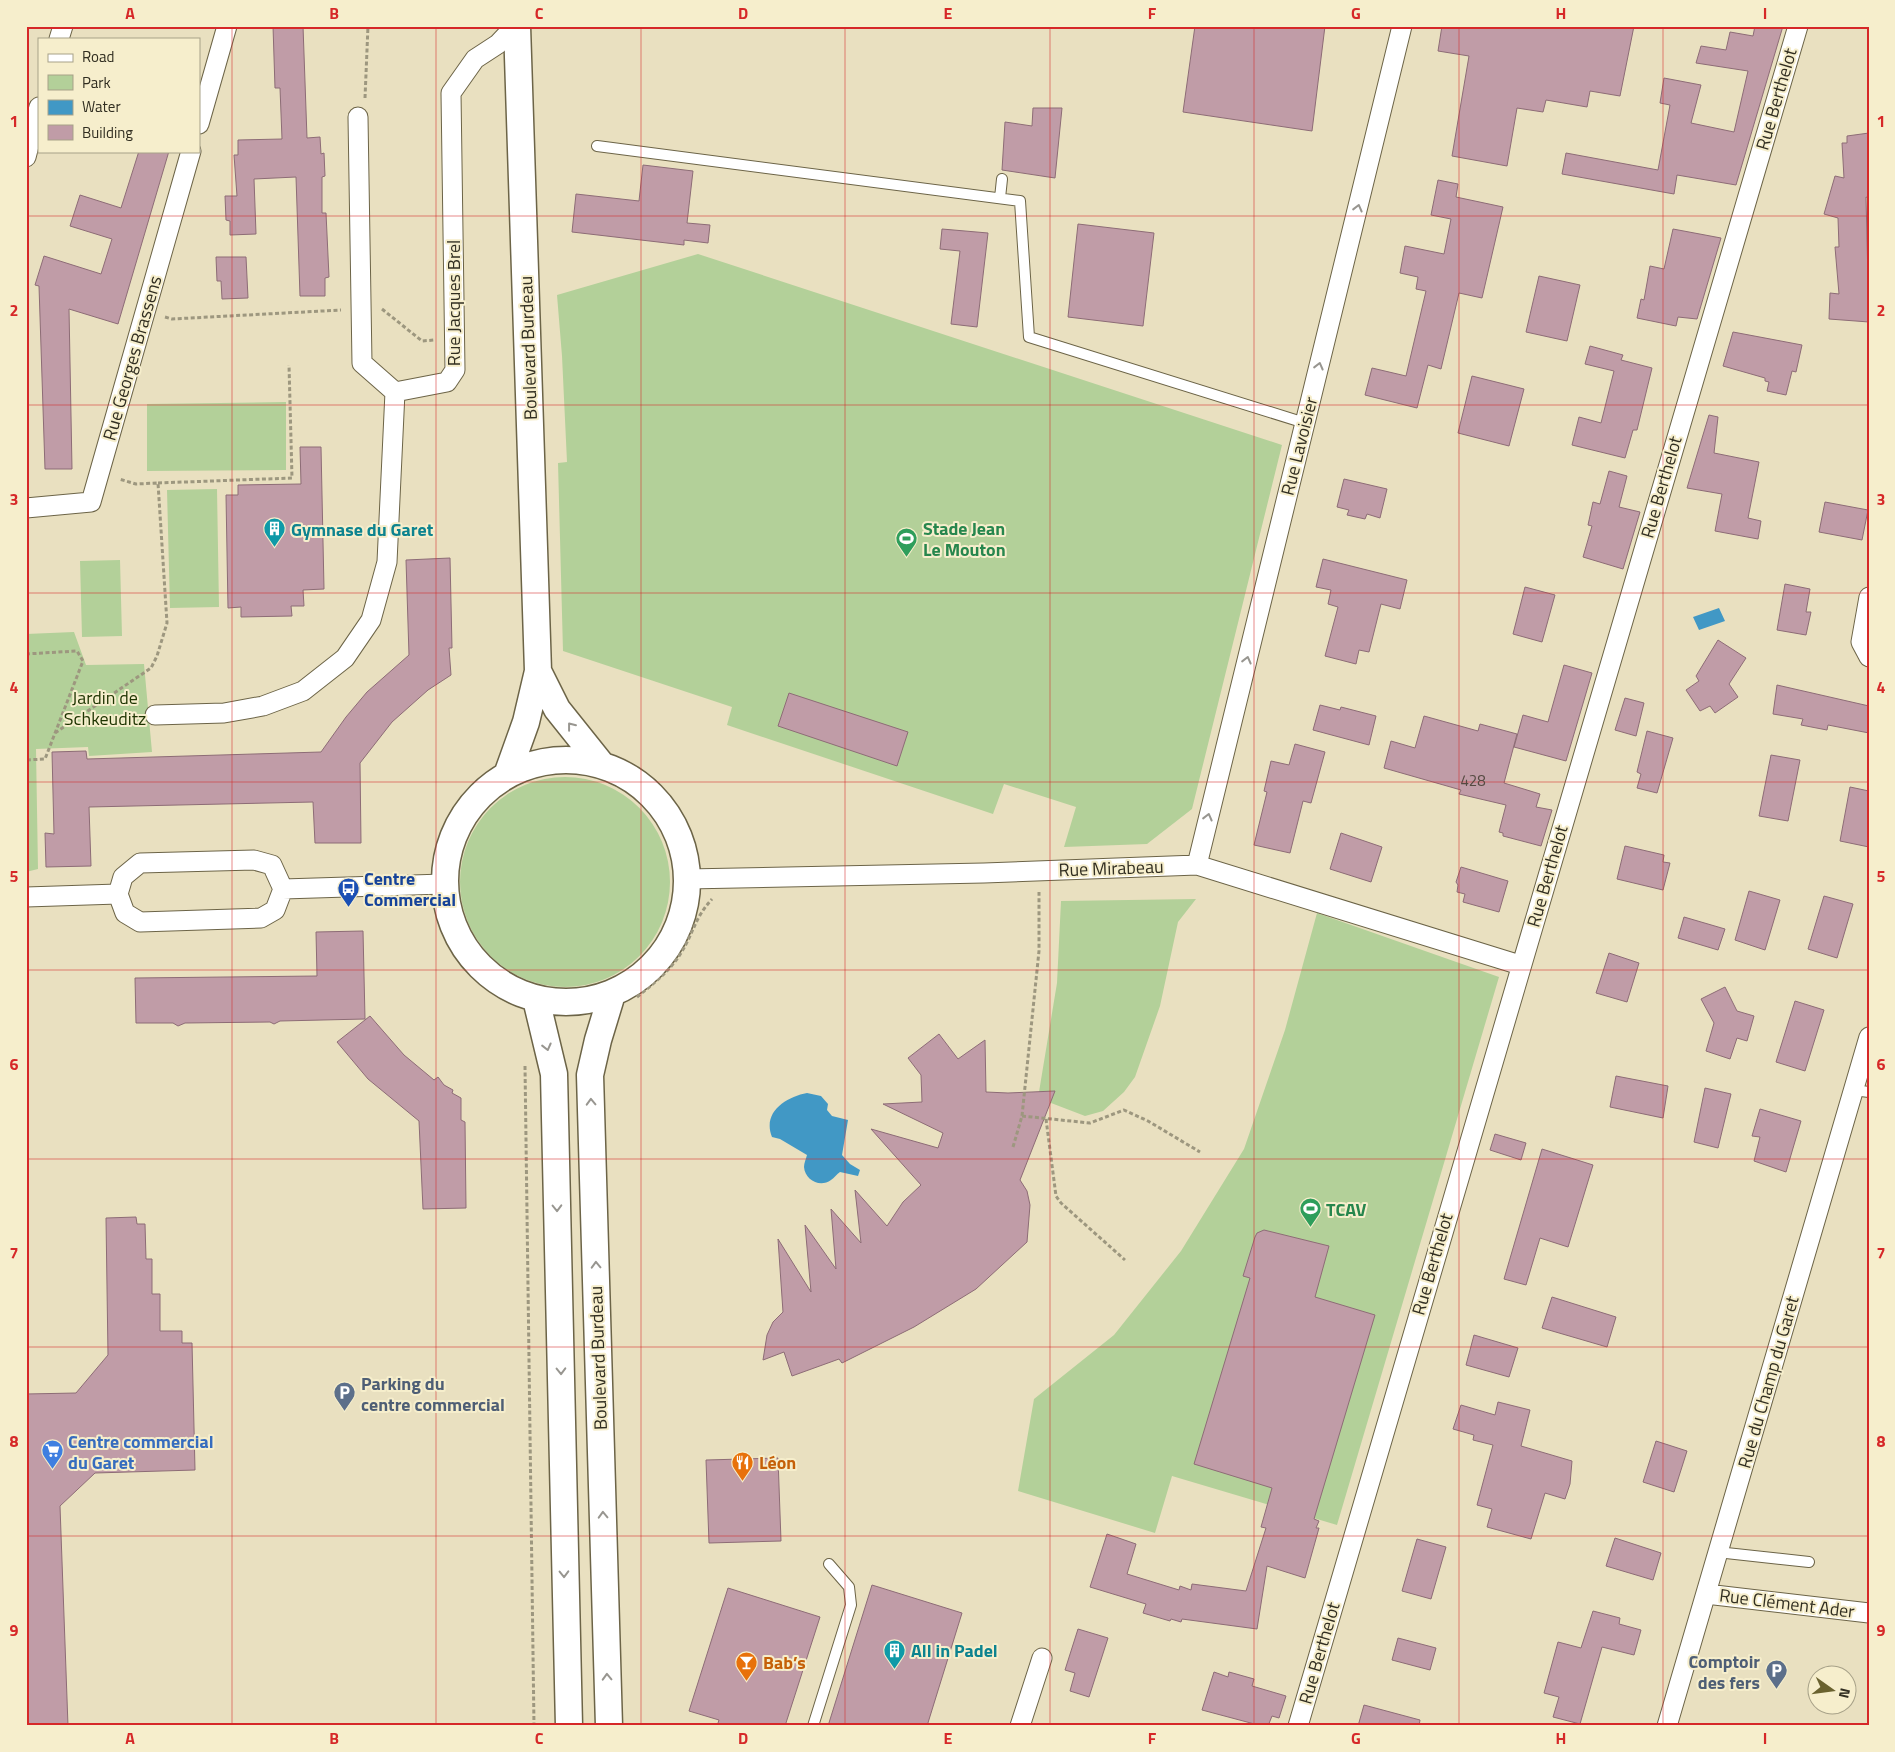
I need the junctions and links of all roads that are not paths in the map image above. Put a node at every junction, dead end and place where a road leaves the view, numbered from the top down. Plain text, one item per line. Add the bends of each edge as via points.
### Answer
1 (63, 26) edge
2 (227, 26) edge
3 (516, 26) edge
4 (1402, 26) edge
5 (1798, 26) edge
6 (59, 38) edge
7 (38, 111) edge
8 (358, 117) road end
9 (200, 120) edge
10 (596, 146) dead end
11 (191, 152) edge
12 (26, 157) edge
13 (1002, 180) dead end
14 (1000, 198) junction
15 (395, 392) junction
16 (1305, 423) junction
17 (26, 508) edge
18 (1869, 597) edge
19 (1869, 657) edge
20 (538, 671) junction
21 (155, 715) dead end
22 (601, 764) junction
23 (506, 775) junction
24 (1197, 865) junction
25 (687, 880) junction
26 (444, 884) junction
27 (283, 889) junction
28 (118, 894) junction
29 (26, 897) edge
30 (1520, 965) junction
31 (624, 996) junction
32 (536, 999) junction
33 (1869, 1037) edge
34 (1861, 1091) edge
35 (1718, 1552) junction
36 (1809, 1562) dead end
37 (829, 1564) dead end
38 (1706, 1594) junction
39 (1869, 1613) edge
40 (1042, 1658) dead end
41 (569, 1726) edge
42 (609, 1726) edge
43 (813, 1726) edge
44 (1020, 1726) edge
45 (1298, 1726) edge
46 (1667, 1726) edge

1 - 6 street
2 - 9 street
3 - 15 street, Rue Jacques Brel via 498,44 475,59 451,93 455,370 447,382
3 - 20 main road, Boulevard Burdeau
16 -> 4 street, Rue Lavoisier
5 - 30 street, Rue Berthelot
7 - 12 street
8 - 15 street via 362,363
10 - 14 lane
11 - 17 street, Rue Georges Brassens via 91,502
13 - 14 lane
14 - 16 lane via 1020,200 1029,337
15 - 21 street via 387,562 371,620 345,658 303,691 263,706 224,713
24 -> 16 street, Rue Lavoisier
18 - 19 street via 1860,642
22 -> 20 main road, Boulevard Burdeau via 557,709
20 - 23 main road, Boulevard Burdeau via 526,722
22 - 23 main road via 569,760 536,763
22 - 25 main road via 635,781 663,808 681,842
23 - 26 main road via 480,795 460,821 448,852
24 - 25 street, Rue Mirabeau
24 - 30 street, Rue Mirabeau
25 - 31 main road via 682,916 667,948
26 - 27 street
26 - 32 main road via 449,915 462,944 481,969 507,988
27 - 28 street via 275,910 261,918 224,920 140,922 125,913
27 - 28 street via 272,865 254,860 140,863 123,877
28 - 29 street
30 - 45 street, Rue Berthelot
31 - 32 main road via 561,1003
42 -> 31 main road, Boulevard Burdeau via 590,1075 598,1040
32 -> 41 main road, Boulevard Burdeau via 554,1074
33 - 34 street, Rue du Champ du Garet
34 - 35 street, Rue du Champ du Garet
35 - 36 lane
35 - 38 street, Rue du Champ du Garet
37 - 43 lane via 849,1587 851,1605
38 - 39 street, Rue Clément Ader
38 - 46 street, Rue du Champ du Garet
40 - 44 street

